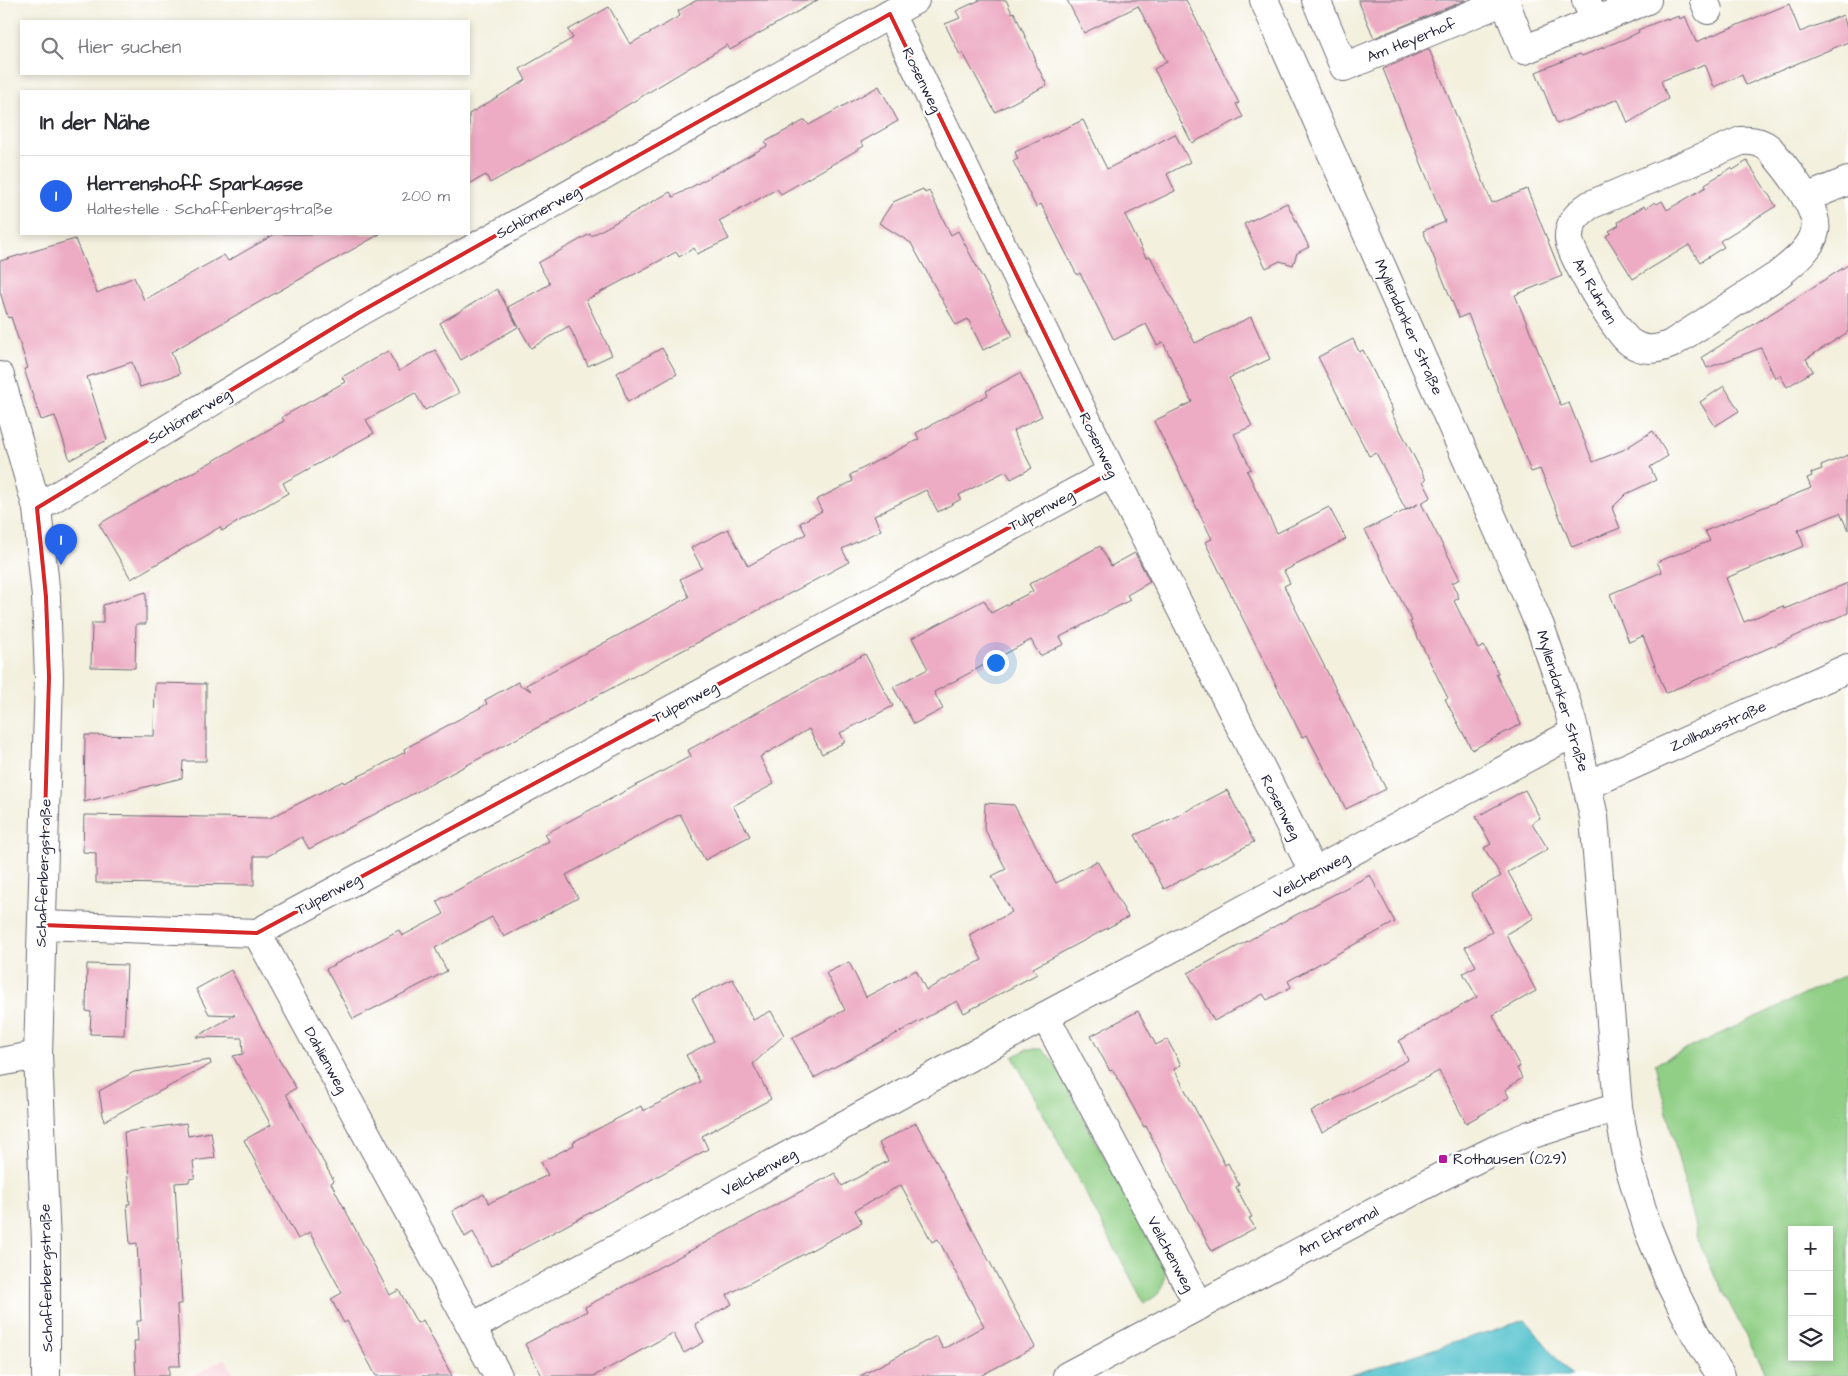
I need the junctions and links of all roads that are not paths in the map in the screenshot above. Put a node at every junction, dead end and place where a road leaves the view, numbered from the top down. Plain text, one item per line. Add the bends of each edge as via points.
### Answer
1 (915, 0) edge
2 (1264, 0) edge
3 (1316, 0) edge
4 (1647, 0) edge
5 (1506, 1) edge
6 (1590, 11) edge
7 (890, 14) junction
8 (1848, 181) edge
9 (1806, 198) junction
10 (0, 376) edge
11 (1112, 472) junction
12 (37, 508) junction
13 (1848, 668) edge
14 (1575, 732) junction
15 (1588, 785) junction
16 (1314, 873) junction
17 (42, 925) junction
18 (257, 932) junction
19 (1045, 1016) junction
20 (38, 1055) junction
21 (0, 1062) edge
22 (1618, 1107) junction
23 (1199, 1306) junction
24 (472, 1327) junction
25 (46, 1376) edge
26 (498, 1376) edge
27 (1067, 1376) edge
28 (1721, 1376) edge

1 - 7 street, Schlömerweg
2 - 14 street, Myllendonker Straße via 1540,626
3 - 5 street, Am Heyerhof via 1344,67
4 - 6 street, Am Heyerhof
5 - 6 street, Am Heyerhof via 1524,50
7 - 11 street, Rosenweg
7 - 12 street, Schlömerweg via 358,313
8 - 9 street
9 - 9 street, An Ruhren via 1813,214 1815,232 1800,256 1778,275 1687,334 1653,350 1637,347 1622,336 1574,257 1569,238 1575,216 1590,205 1741,141 1765,145
10 - 12 street, Schaffenbergstraße
11 - 16 street, Rosenweg
11 - 18 street, Tulpenweg
12 - 17 street, Schaffenbergstraße via 46,597 48,677
13 - 15 street, Zollhausstraße
14 - 15 street, Myllendonker Straße
14 - 16 street, Veilchenweg
15 - 22 street, Myllendonker Straße via 1598,851
16 - 19 street, Veilchenweg
17 - 18 street
17 - 20 street, Schaffenbergstraße
18 - 24 street, Dahlienweg
19 - 23 street, Veilchenweg
19 - 24 street, Veilchenweg
20 - 21 street
20 - 25 street, Schaffenbergstraße via 46,1243
22 - 23 street, Am Ehrenmal via 1562,1123 1497,1149
22 - 28 street, Myllendonker Straße via 1629,1166 1648,1229 1670,1283
23 - 27 street, Am Ehrenmal
24 - 26 street, Dahlienweg

